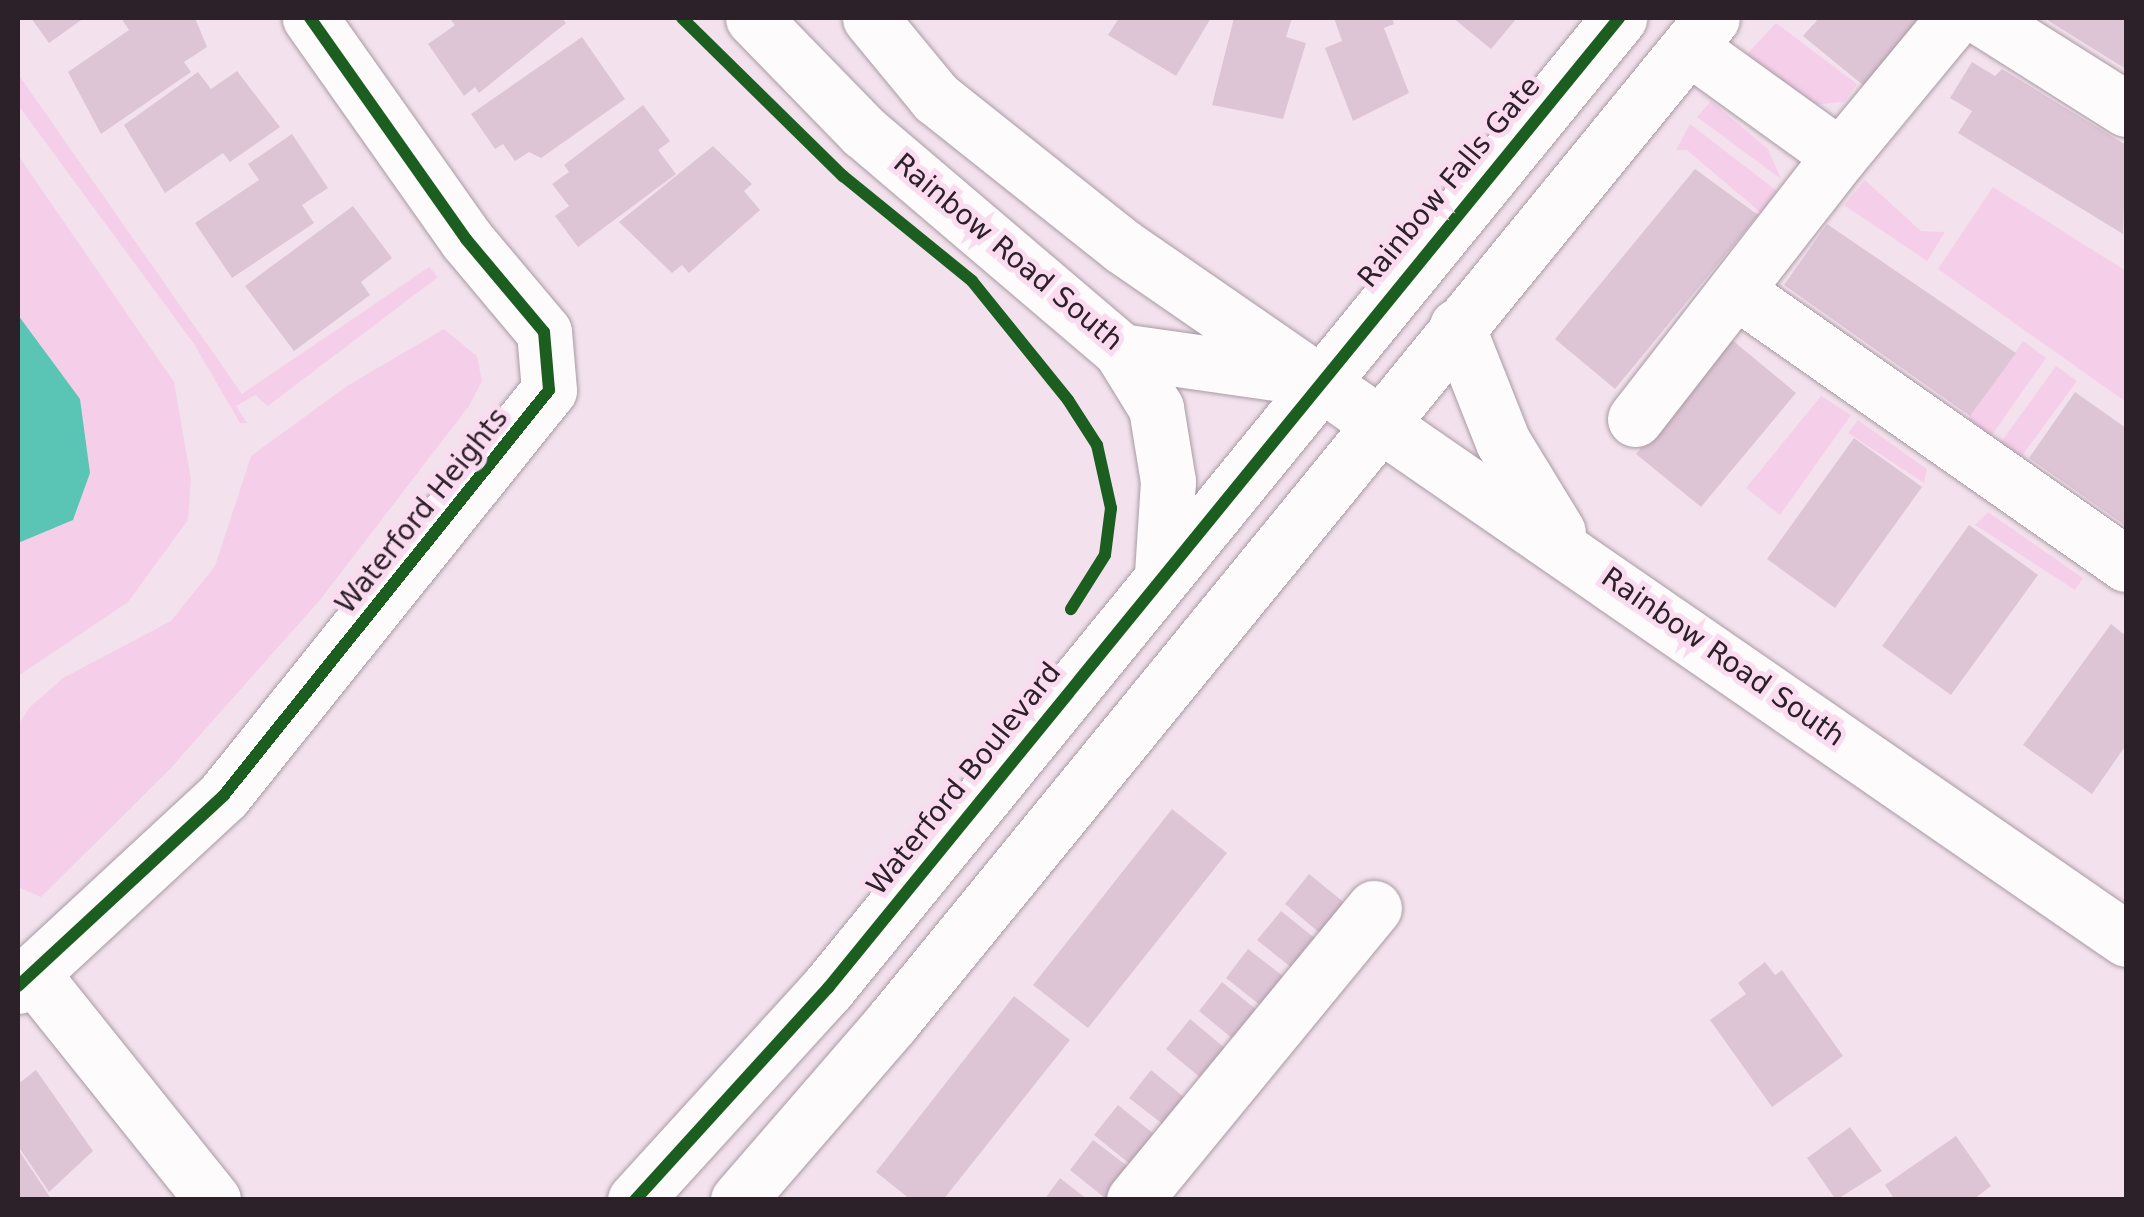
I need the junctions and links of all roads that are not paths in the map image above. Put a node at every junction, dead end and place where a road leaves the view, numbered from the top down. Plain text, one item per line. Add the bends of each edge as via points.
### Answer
1 (310, 18) edge
2 (753, 18) edge
3 (870, 18) edge
4 (1619, 18) edge
5 (1954, 18) edge
6 (1982, 18) edge
7 (1701, 32) edge
8 (2126, 109) edge
9 (1840, 156) junction
10 (1736, 290) junction
11 (1458, 326) junction
12 (1121, 351) junction
13 (1317, 378) junction
14 (1636, 419) dead end
15 (1379, 422) junction
16 (1567, 548) junction
17 (2126, 564) edge
18 (1162, 572) junction
19 (1374, 908) dead end
20 (2126, 940) edge
21 (25, 980) edge
22 (213, 1200) edge
23 (635, 1200) edge
24 (738, 1200) edge
25 (1134, 1200) edge

1 - 21 street, Waterford Heights via 466,239 544,332 549,390 224,795
2 - 12 street, Rainbow Road South via 864,132
3 - 13 street, Rainbow Road South via 966,122 1122,246
4 - 13 street, Rainbow Falls Gate
5 - 9 street
6 - 8 street
7 - 9 street
7 - 11 street
9 - 10 street
10 - 14 street
10 - 17 street
11 - 15 street
11 - 16 street via 1503,442
12 - 13 street, Rainbow Road South
12 - 18 street via 1156,408 1168,482
13 - 15 street, Rainbow Road South
13 - 18 street, Waterford Boulevard
15 - 16 street, Rainbow Road South
15 - 24 street via 892,1022
16 - 20 street, Rainbow Road South
18 - 23 street, Waterford Boulevard via 828,988
19 - 25 street
21 - 22 street

